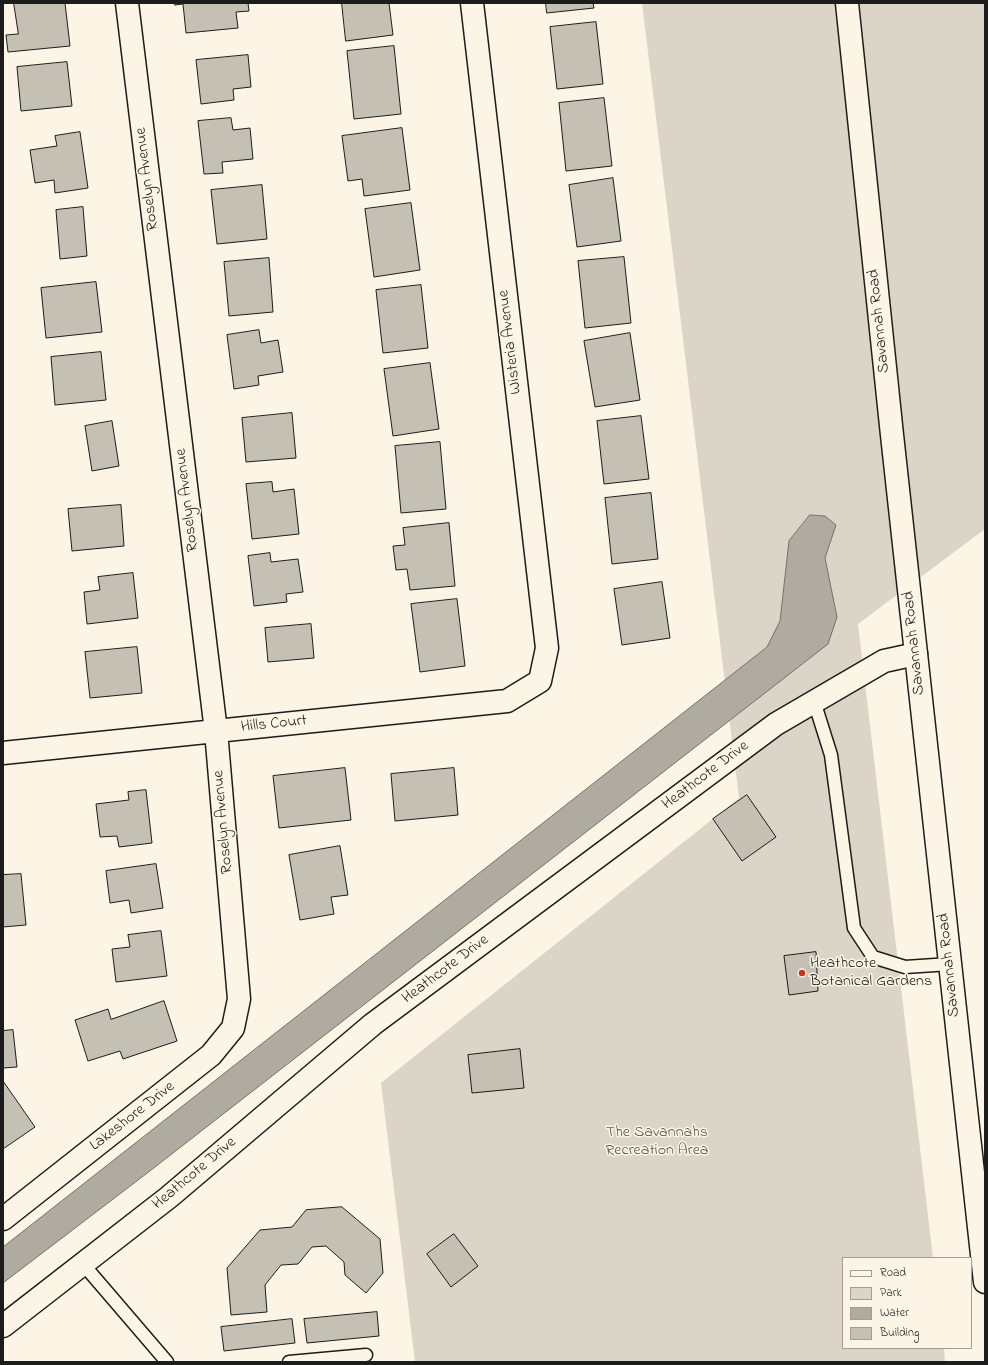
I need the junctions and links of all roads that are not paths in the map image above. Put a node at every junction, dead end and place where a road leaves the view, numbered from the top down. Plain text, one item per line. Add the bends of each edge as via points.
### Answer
1 (127, 3) edge
2 (472, 3) edge
3 (847, 3) edge
4 (916, 654) junction
5 (540, 680) joint
6 (814, 701) junction
7 (216, 731) junction
8 (3, 753) edge
9 (950, 964) junction
10 (239, 999) joint
11 (3, 1219) edge
12 (82, 1264) junction
13 (985, 1282) edge
14 (3, 1326) edge
15 (366, 1355) dead end
16 (167, 1362) edge
17 (289, 1362) edge

1 - 7 street, Roselyn Avenue
2 - 5 street, Wisteria Avenue via 547,648
3 - 4 street, Savannah Road
4 - 6 street, Heathcote Drive via 884,661
4 - 9 street, Savannah Road
5 - 7 street, Hills Court via 507,701
6 - 9 lane via 831,755 854,928 873,957 905,967
6 - 12 street, Heathcote Drive via 776,724 373,1024 169,1197
7 - 8 street, Hills Court
7 - 10 street, Roselyn Avenue
9 - 13 street, Savannah Road
10 - 11 street, Lakeshore Drive via 233,1028 211,1055
12 - 14 street, Heathcote Drive
12 - 16 lane
15 - 17 lane

